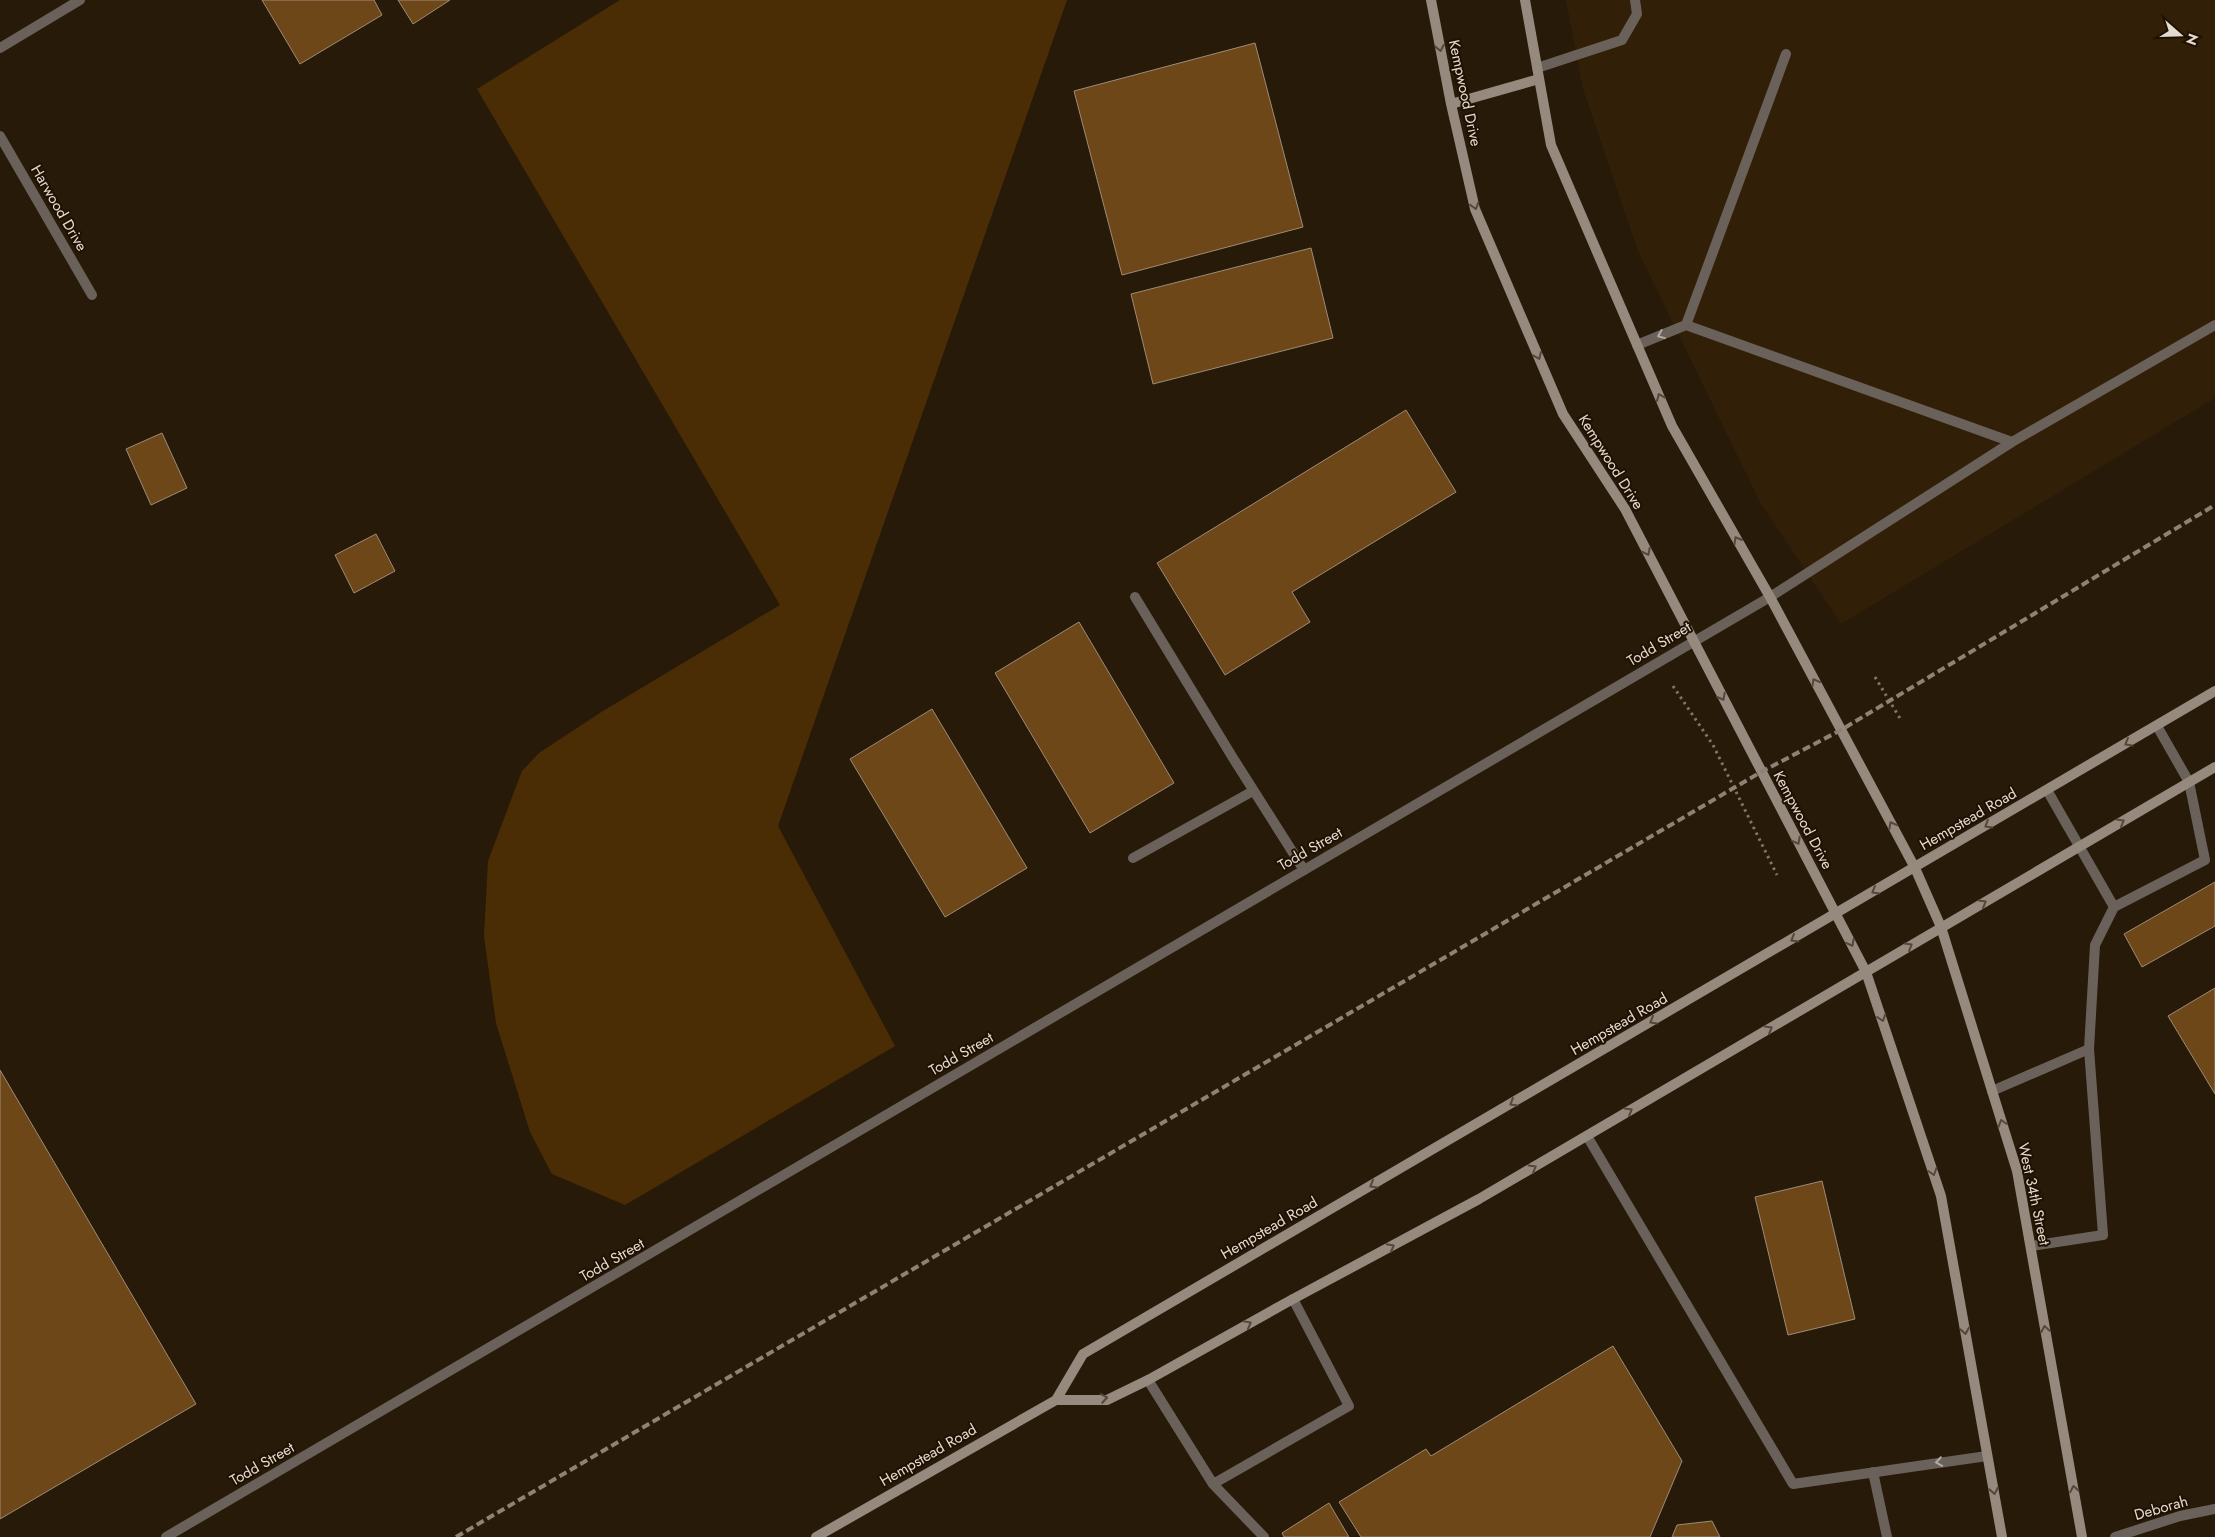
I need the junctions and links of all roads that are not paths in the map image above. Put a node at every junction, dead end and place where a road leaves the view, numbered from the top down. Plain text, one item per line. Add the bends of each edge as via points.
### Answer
1 (80, 0) edge
2 (1431, 0) edge
3 (1525, 0) edge
4 (1635, 0) edge
5 (0, 48) edge
6 (1786, 54) dead end
7 (1537, 68) junction
8 (1539, 79) junction
9 (1451, 104) junction
10 (0, 136) edge
11 (92, 296) dead end
12 (1686, 325) junction
13 (2215, 325) edge
14 (1637, 344) junction
15 (2012, 442) junction
16 (1135, 597) dead end
17 (1770, 597) junction
18 (1692, 642) junction
19 (2215, 691) edge
20 (2157, 726) junction
21 (2215, 766) edge
22 (2189, 782) junction
23 (2047, 790) junction
24 (1253, 791) junction
25 (2078, 847) junction
26 (1134, 858) dead end
27 (1915, 868) junction
28 (1304, 870) junction
29 (2114, 907) junction
30 (1836, 914) junction
31 (1941, 927) junction
32 (1866, 972) junction
33 (2089, 1049) junction
34 (1992, 1090) junction
35 (1587, 1136) junction
36 (2031, 1246) junction
37 (1293, 1299) junction
38 (1148, 1380) junction
39 (1056, 1400) junction
40 (1987, 1456) junction
41 (1874, 1472) junction
42 (1213, 1484) junction
43 (2215, 1509) edge
44 (166, 1537) edge
45 (816, 1537) edge
46 (1264, 1537) edge
47 (1887, 1537) edge
48 (2002, 1537) edge
49 (2082, 1537) edge
50 (2115, 1537) edge

1 - 5 street
2 -> 9 main road, Kempwood Drive
3 - 7 main road
4 - 7 street via 1637,14 1622,40
6 - 12 street
7 - 8 main road
8 - 9 main road
8 - 14 main road via 1551,145
9 -> 18 main road, Kempwood Drive via 1475,209 1563,414 1625,509
10 - 11 street, Harwood Drive
12 -> 14 street
12 - 15 street
13 - 15 street, Todd Street
17 -> 14 main road via 1672,426
15 - 17 street, Todd Street
16 - 24 street
17 - 18 street, Todd Street
27 -> 17 main road
18 - 28 street, Todd Street
18 -> 30 main road, Kempwood Drive
19 - 20 main road, Hempstead Road
20 - 22 street
20 -> 23 main road, Hempstead Road
21 - 22 main road, Hempstead Road
25 -> 22 main road, Hempstead Road
22 - 29 street via 2205,860
23 - 25 street
23 -> 27 main road, Hempstead Road
24 - 26 street
24 - 28 street
25 - 29 street
31 -> 25 main road, Hempstead Road
27 -> 30 main road, Hempstead Road
27 - 31 main road, West 34th Street
28 - 44 street, Todd Street
29 - 33 street via 2095,945
30 -> 32 main road
30 -> 39 main road, Hempstead Road via 1083,1354
32 -> 31 main road, Hempstead Road
31 - 34 main road, West 34th Street
35 -> 32 main road, Hempstead Road
32 -> 40 main road via 1941,1196
33 - 34 street
33 - 36 street via 2103,1235
36 -> 34 main road, West 34th Street via 2017,1171
37 -> 35 main road, Hempstead Road via 1479,1199
35 - 41 street via 1793,1484
49 -> 36 main road, West 34th Street
38 -> 37 main road, Hempstead Road
37 - 42 street via 1349,1406
39 -> 38 main road, Hempstead Road via 1107,1400
38 - 42 street
39 - 45 main road, Hempstead Road
40 -> 41 street
40 -> 48 main road
41 - 47 street
42 - 46 street
43 - 50 street, Deborah via 2180,1516

